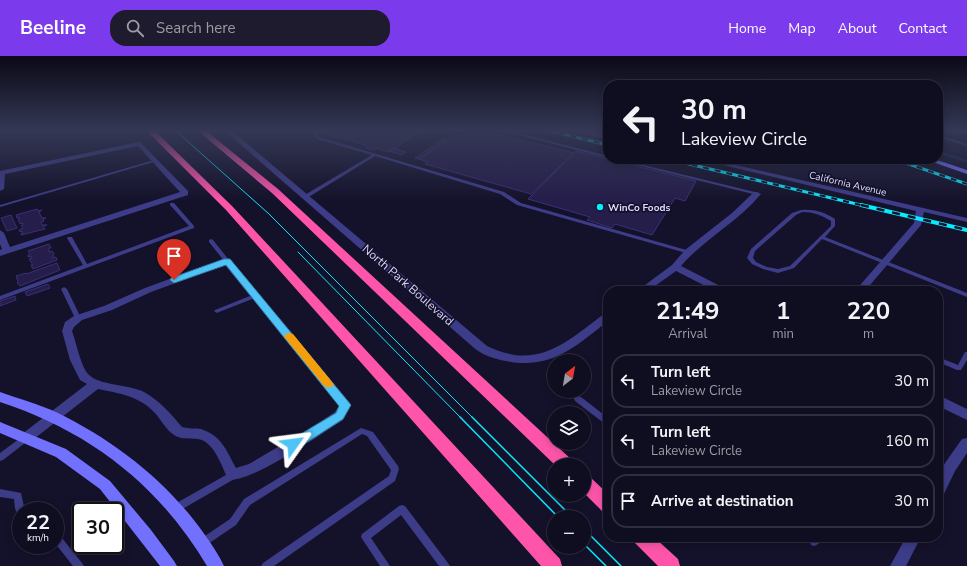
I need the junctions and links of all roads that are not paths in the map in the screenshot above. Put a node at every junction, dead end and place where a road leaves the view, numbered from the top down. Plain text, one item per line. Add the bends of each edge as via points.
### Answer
1 (92, 154) edge
2 (148, 154) edge
3 (173, 154) edge
4 (229, 154) edge
5 (255, 154) edge
6 (371, 154) edge
7 (375, 155) junction
8 (155, 161) junction
9 (634, 164) edge
10 (722, 164) edge
11 (943, 164) edge
12 (967, 172) edge
13 (1, 173) edge
14 (0, 189) edge
15 (757, 194) joint
16 (305, 197) junction
17 (172, 204) dead end
18 (0, 206) edge
19 (920, 210) junction
20 (967, 220) edge
21 (0, 233) edge
22 (822, 237) junction
23 (70, 238) dead end
24 (210, 241) dead end
25 (4, 252) edge
26 (688, 252) junction
27 (227, 261) junction
28 (884, 262) junction
29 (86, 266) junction
30 (675, 267) junction
31 (649, 286) edge
32 (713, 286) edge
33 (864, 286) edge
34 (943, 286) edge
35 (943, 286) edge
36 (64, 289) dead end
37 (255, 296) junction
38 (967, 296) edge
39 (0, 298) edge
40 (216, 312) dead end
41 (78, 318) junction
42 (603, 320) edge
43 (967, 354) edge
44 (943, 361) edge
45 (96, 384) junction
46 (0, 397) edge
47 (578, 399) dead end
48 (943, 403) edge
49 (967, 415) edge
50 (53, 417) junction
51 (603, 418) edge
52 (0, 427) edge
53 (26, 438) junction
54 (967, 444) edge
55 (0, 458) edge
56 (559, 458) edge
57 (233, 475) junction
58 (943, 481) edge
59 (591, 489) edge
60 (0, 493) edge
61 (603, 500) edge
62 (19, 502) edge
63 (176, 508) junction
64 (646, 542) edge
65 (911, 542) edge
66 (202, 543) junction
67 (64, 547) edge
68 (79, 566) edge
69 (169, 566) edge
70 (216, 566) edge
71 (266, 566) edge
72 (385, 566) edge
73 (445, 566) edge
74 (553, 566) edge
75 (671, 566) edge
76 (898, 566) edge

1 - 13 street
2 - 8 street
3 - 74 highway via 229,208
4 - 56 highway via 275,191
5 - 16 street, North Park Boulevard
6 - 7 lane
7 - 16 lane
7 - 26 lane via 502,193 519,204
8 - 18 lane
8 - 25 street via 185,193
9 - 15 lane
10 - 19 street, California Avenue
11 - 12 main road
13 - 14 street
15 - 26 street
16 - 42 street, North Park Boulevard via 485,350 519,359 548,357
17 - 29 lane via 192,227
19 - 20 street, California Avenue
19 - 28 street via 918,222
21 - 25 street
22 - 22 lane via 833,226 833,220 823,214 801,211 794,214 754,250 750,258 754,263 778,271 792,267
22 - 28 lane
23 - 29 lane
24 - 27 lane
26 - 30 street
27 - 37 street
27 - 41 street
28 - 33 street
28 - 34 lane
29 - 39 lane
30 - 31 street
30 - 32 street
35 - 38 lane
36 - 41 lane
37 - 40 lane
37 - 57 street via 345,405 340,416 321,428 252,469
41 - 45 street via 69,325 67,331 84,377
43 - 44 lane via 958,368
45 - 50 street
45 - 57 street via 139,395 157,407 178,431 210,438
46 - 50 main road
47 - 51 lane
48 - 49 street
50 - 53 street
50 - 63 main road via 108,450 138,472
52 - 53 main road
53 - 55 lane
53 - 69 main road via 60,453 105,485
54 - 58 street
57 - 63 lane
59 - 61 highway
60 - 62 lane via 18,496
63 - 66 main road
64 - 75 highway
65 - 76 street
66 - 70 main road
66 - 71 lane via 233,522 247,502 361,431 370,434 395,469 392,478
67 - 68 lane
72 - 73 lane via 365,537 402,509

